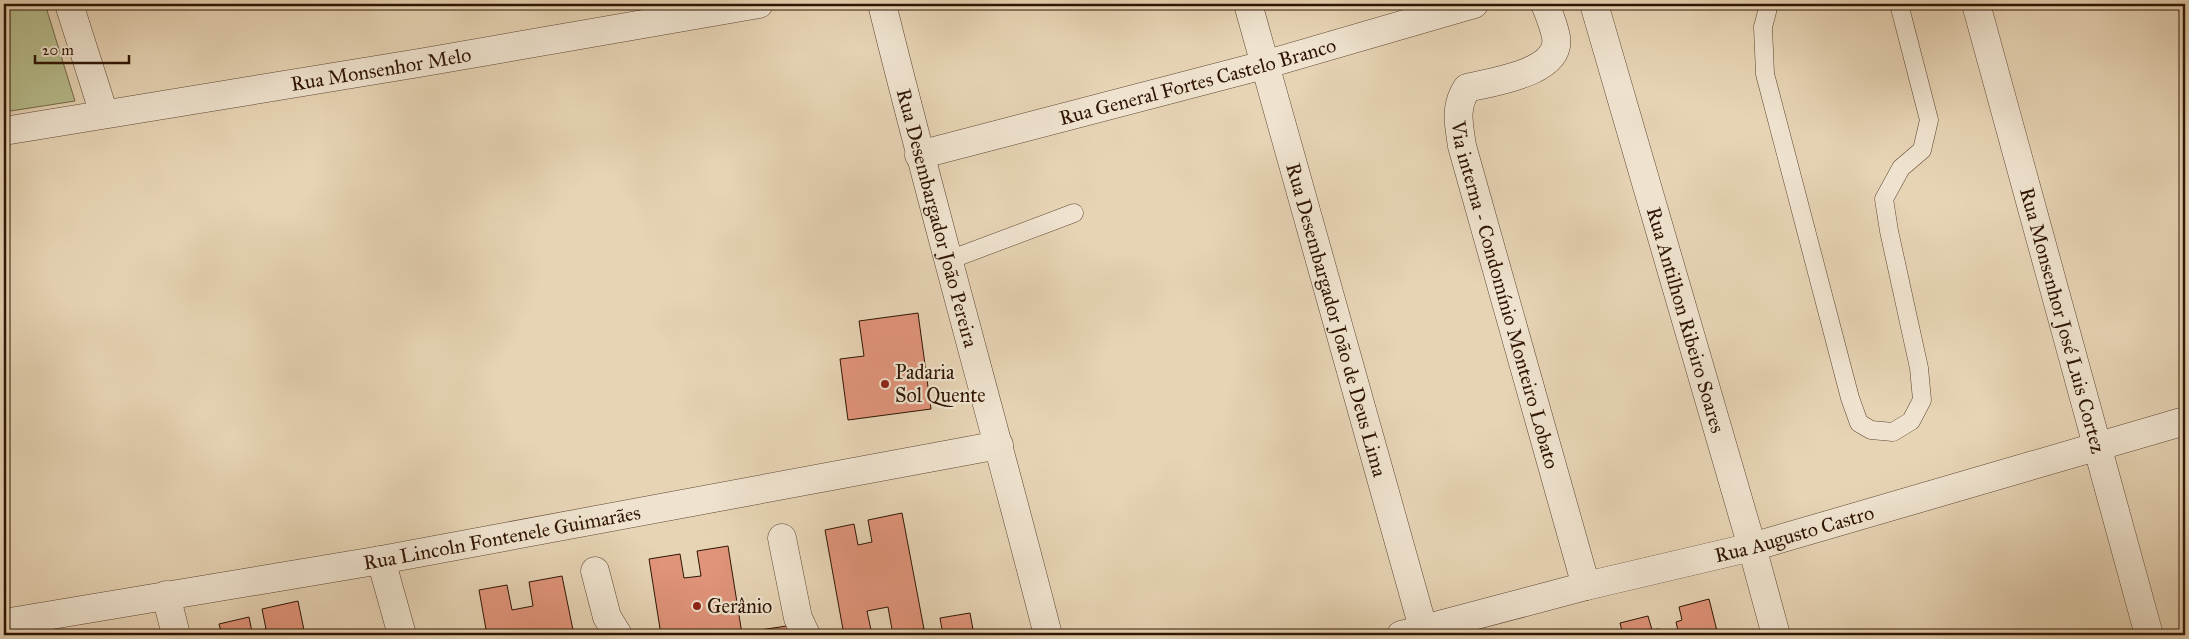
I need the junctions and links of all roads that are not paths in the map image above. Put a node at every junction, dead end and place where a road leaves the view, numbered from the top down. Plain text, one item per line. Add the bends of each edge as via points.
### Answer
1 (69, 4) edge
2 (758, 4) edge
3 (882, 4) edge
4 (1248, 4) edge
5 (1474, 4) edge
6 (1545, 4) edge
7 (1594, 4) edge
8 (1769, 4) edge
9 (1899, 4) edge
10 (1976, 4) edge
11 (1264, 65) junction
12 (104, 114) junction
13 (4, 131) edge
14 (919, 156) junction
15 (1074, 214) dead end
16 (949, 260) junction
17 (2185, 421) edge
18 (999, 445) junction
19 (2096, 446) junction
20 (782, 538) dead end
21 (1752, 547) junction
22 (381, 560) junction
23 (595, 571) dead end
24 (1586, 586) junction
25 (166, 595) junction
26 (4, 623) edge
27 (1417, 633) edge
28 (176, 635) edge
29 (402, 635) edge
30 (618, 635) edge
31 (806, 635) edge
32 (1048, 635) edge
33 (1776, 635) edge
34 (2149, 635) edge

1 - 12 street
2 - 12 street, Rua Monsenhor Melo
3 - 14 street, Rua Desembargador João Pereira
4 - 11 street, Rua Desembargador João de Deus Lima
5 - 11 street, Rua General Fortes Castelo Branco
6 - 24 street, Via interna - Condomínio Monteiro Lobato via 1556,38 1555,50 1546,62 1522,75 1467,88 1459,100 1458,118 1464,156
7 - 21 street, Rua Antilhon Ribeiro Soares
8 - 9 lane via 1763,27 1765,74 1850,398 1859,424 1871,430 1893,432 1911,420 1922,400 1919,368 1884,199 1902,168 1922,150 1929,120
10 - 19 street, Rua Monsenhor José Luis Cortez
11 - 14 street, Rua General Fortes Castelo Branco
11 - 27 street, Rua Desembargador João de Deus Lima
12 - 13 street, Rua Monsenhor Melo
14 - 16 street, Rua Desembargador João Pereira
15 - 16 lane
16 - 18 street, Rua Desembargador João Pereira
17 - 19 street, Rua Augusto Castro
18 - 22 street, Rua Lincoln Fontenele Guimarães
18 - 32 street, Rua Desembargador João Pereira
19 - 21 street, Rua Augusto Castro
19 - 34 street, Rua Monsenhor José Luis Cortez
20 - 31 street via 798,618
21 - 24 street, Rua Augusto Castro
21 - 33 street, Rua Antilhon Ribeiro Soares
22 - 25 street, Rua Lincoln Fontenele Guimarães
22 - 29 street
23 - 30 street via 607,617
24 - 27 street, Rua Augusto Castro
25 - 26 street, Rua Lincoln Fontenele Guimarães
25 - 28 street

